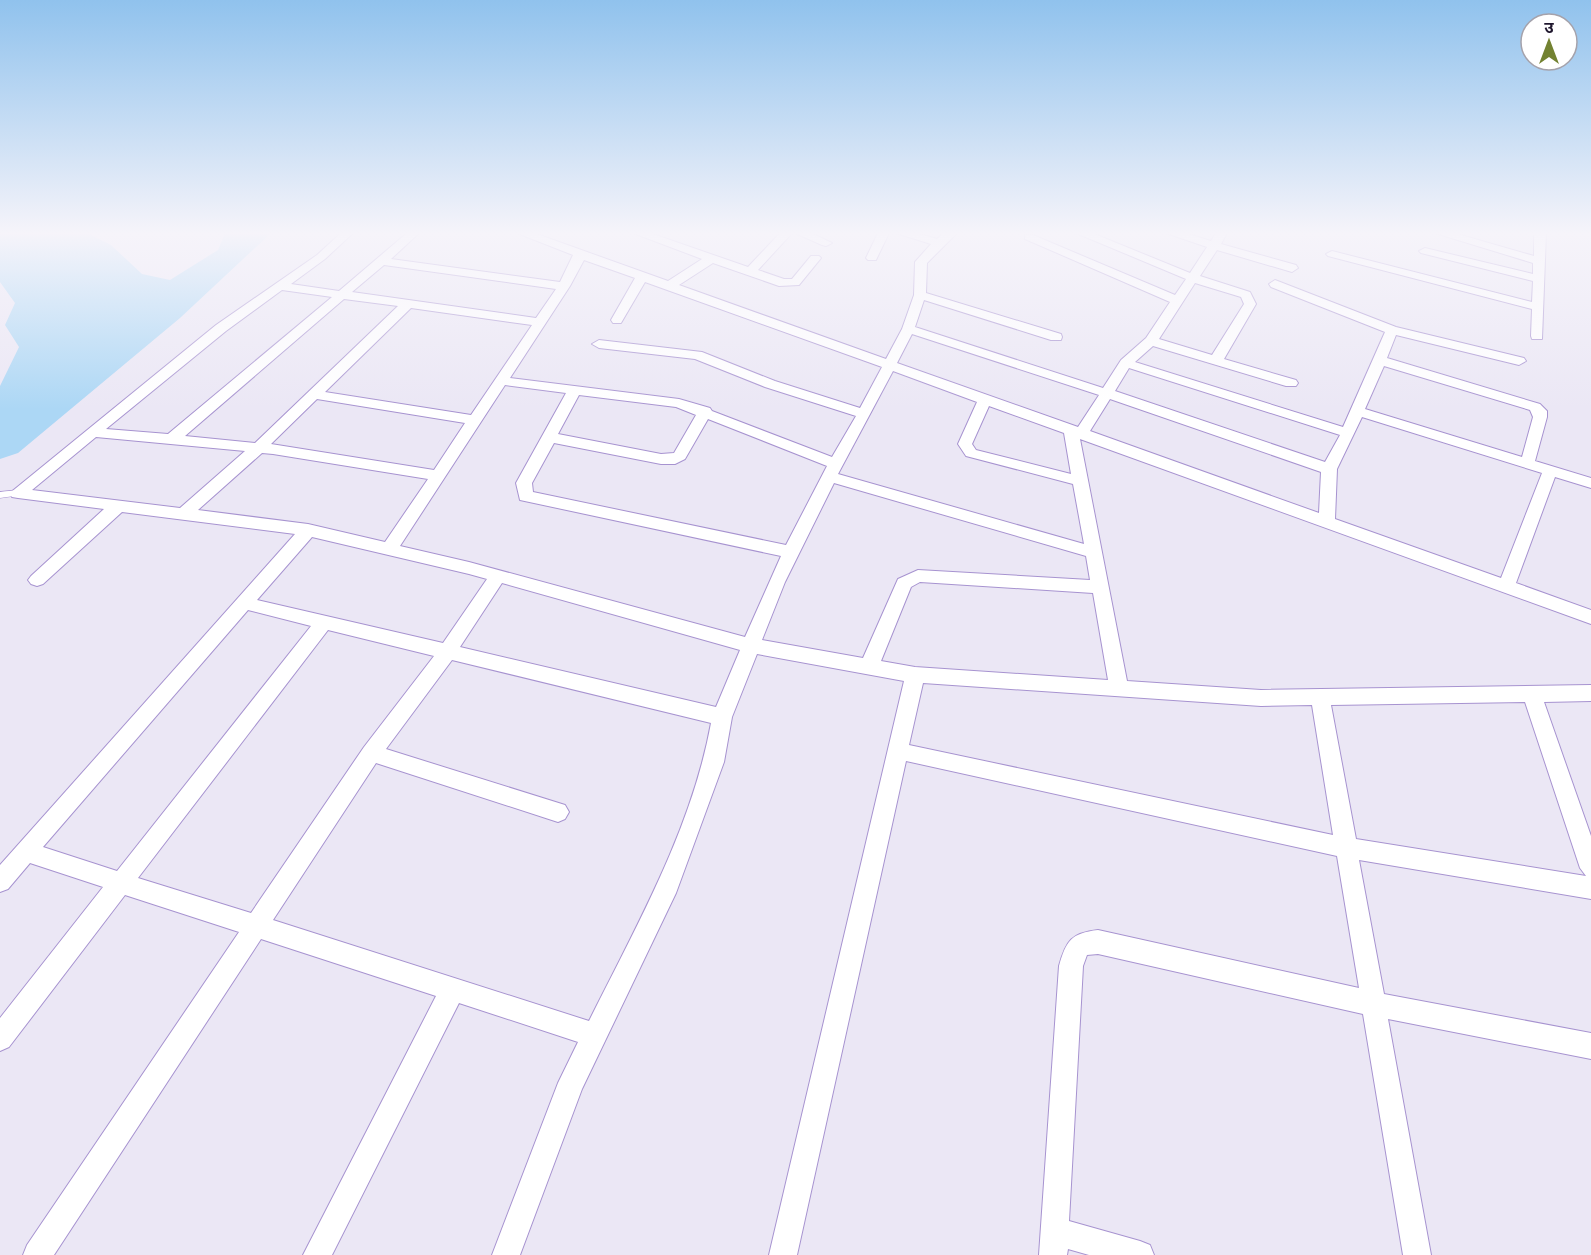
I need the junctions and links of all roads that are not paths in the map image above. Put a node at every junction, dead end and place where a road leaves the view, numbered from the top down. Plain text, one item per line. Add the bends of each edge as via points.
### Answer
1 (272, 292) edge
2 (318, 292) edge
3 (346, 292) edge
4 (560, 292) edge
5 (634, 292) edge
6 (684, 292) edge
7 (920, 292) edge
8 (1157, 292) edge
9 (1184, 292) edge
10 (1238, 292) edge
11 (1294, 292) edge
12 (1478, 292) edge
13 (1539, 292) edge
14 (342, 295) junction
15 (920, 295) junction
16 (1178, 301) junction
17 (409, 303) junction
18 (1538, 307) junction
19 (617, 320) dead end
20 (538, 322) junction
21 (908, 329) junction
22 (1392, 330) junction
23 (1537, 336) dead end
24 (1056, 338) dead end
25 (1151, 341) junction
26 (599, 344) dead end
27 (1216, 360) junction
28 (1379, 360) junction
29 (1518, 361) dead end
30 (1126, 363) junction
31 (889, 367) junction
32 (502, 381) junction
33 (1291, 383) dead end
34 (574, 390) junction
35 (1106, 393) junction
36 (314, 394) junction
37 (984, 401) junction
38 (705, 411) junction
39 (1357, 411) junction
40 (864, 414) junction
41 (475, 420) junction
42 (93, 432) junction
43 (1076, 432) junction
44 (1348, 433) junction
45 (549, 437) junction
46 (172, 439) junction
47 (258, 448) junction
48 (1527, 464) junction
49 (1329, 469) junction
50 (833, 470) junction
51 (1550, 471) junction
52 (436, 475) junction
53 (1080, 481) junction
54 (1591, 483) edge
55 (18, 494) junction
56 (0, 495) edge
57 (118, 506) junction
58 (184, 514) junction
59 (1327, 522) junction
60 (308, 530) junction
61 (389, 549) junction
62 (791, 552) junction
63 (1092, 552) junction
64 (498, 576) junction
65 (37, 580) dead end
66 (1506, 586) junction
67 (1099, 587) junction
68 (244, 603) junction
69 (1591, 617) edge
70 (324, 622) junction
71 (749, 645) junction
72 (448, 651) junction
73 (869, 666) junction
74 (915, 675) junction
75 (1119, 687) junction
76 (1591, 693) edge
77 (1532, 694) junction
78 (1320, 697) junction
79 (722, 717) junction
80 (898, 751) junction
81 (371, 753) junction
82 (558, 812) dead end
83 (1346, 848) junction
84 (26, 852) junction
85 (1591, 868) edge
86 (0, 881) edge
87 (121, 882) junction
88 (1591, 888) edge
89 (257, 926) junction
90 (453, 989) junction
91 (1374, 1004) junction
92 (595, 1035) junction
93 (0, 1038) edge
94 (1591, 1046) edge
95 (1054, 1243) edge
96 (37, 1255) edge
97 (316, 1255) edge
98 (506, 1255) edge
99 (783, 1255) edge
100 (1140, 1255) edge
101 (1417, 1255) edge

1 - 42 street
2 - 14 street
3 - 14 street
4 - 20 street
5 - 19 street
6 - 31 street
7 - 15 street
8 - 16 street
9 - 16 street
10 - 27 street via 1250,304
11 - 22 street
12 - 18 street
13 - 18 street
14 - 17 street
14 - 46 street
15 - 21 street
15 - 24 street
16 - 25 street
17 - 20 street
17 - 36 street
18 - 23 street
20 - 32 street
21 - 31 street
21 - 35 street
22 - 28 street
22 - 29 street
25 - 27 street
25 - 30 street
26 - 40 street via 688,352
27 - 33 street
28 - 39 street
28 - 48 street via 1535,407 1540,417
30 - 35 street
30 - 44 street
31 - 37 street
31 - 40 street
32 - 34 street
32 - 41 street
34 - 38 street via 668,401
34 - 45 street
35 - 43 street
35 - 49 street
36 - 41 street
36 - 47 street
37 - 43 street
37 - 53 street via 965,444 971,453
38 - 45 street via 675,459
38 - 50 street
39 - 44 street
39 - 48 street
40 - 50 street
41 - 52 street
42 - 46 street
42 - 55 street
43 - 53 street
43 - 59 street
44 - 49 street
45 - 62 street via 524,483 526,496
46 - 47 street
47 - 52 street
47 - 58 street
48 - 51 street
49 - 59 street
50 - 62 street
50 - 63 street
51 - 54 street
51 - 66 street
52 - 61 street
53 - 63 street
55 - 56 lane
55 - 57 street
57 - 58 street
57 - 65 street
58 - 60 street
59 - 66 street
60 - 61 street
60 - 68 street
61 - 64 street
62 - 71 street
63 - 67 street
64 - 71 street
64 - 72 street
66 - 69 street
67 - 73 street via 918,576 909,579
67 - 75 street
68 - 70 street
68 - 84 street
70 - 72 street
70 - 87 street
71 - 73 street
71 - 79 street
72 - 79 street
72 - 81 street
73 - 74 street
74 - 75 street
74 - 80 street
75 - 78 street via 1261,698
76 - 77 street
77 - 78 street
77 - 85 street
78 - 83 street
79 - 92 street via 714,762 665,893
80 - 83 street
80 - 99 street
81 - 82 street
81 - 89 street
83 - 88 street
83 - 91 street
84 - 86 street
84 - 87 street
87 - 89 street
87 - 93 street
89 - 90 street
89 - 96 street
90 - 92 street
90 - 97 street
91 - 94 street
91 - 95 street via 1098,942 1082,944 1074,951 1071,966
91 - 101 street
92 - 98 street via 571,1083
95 - 100 street

